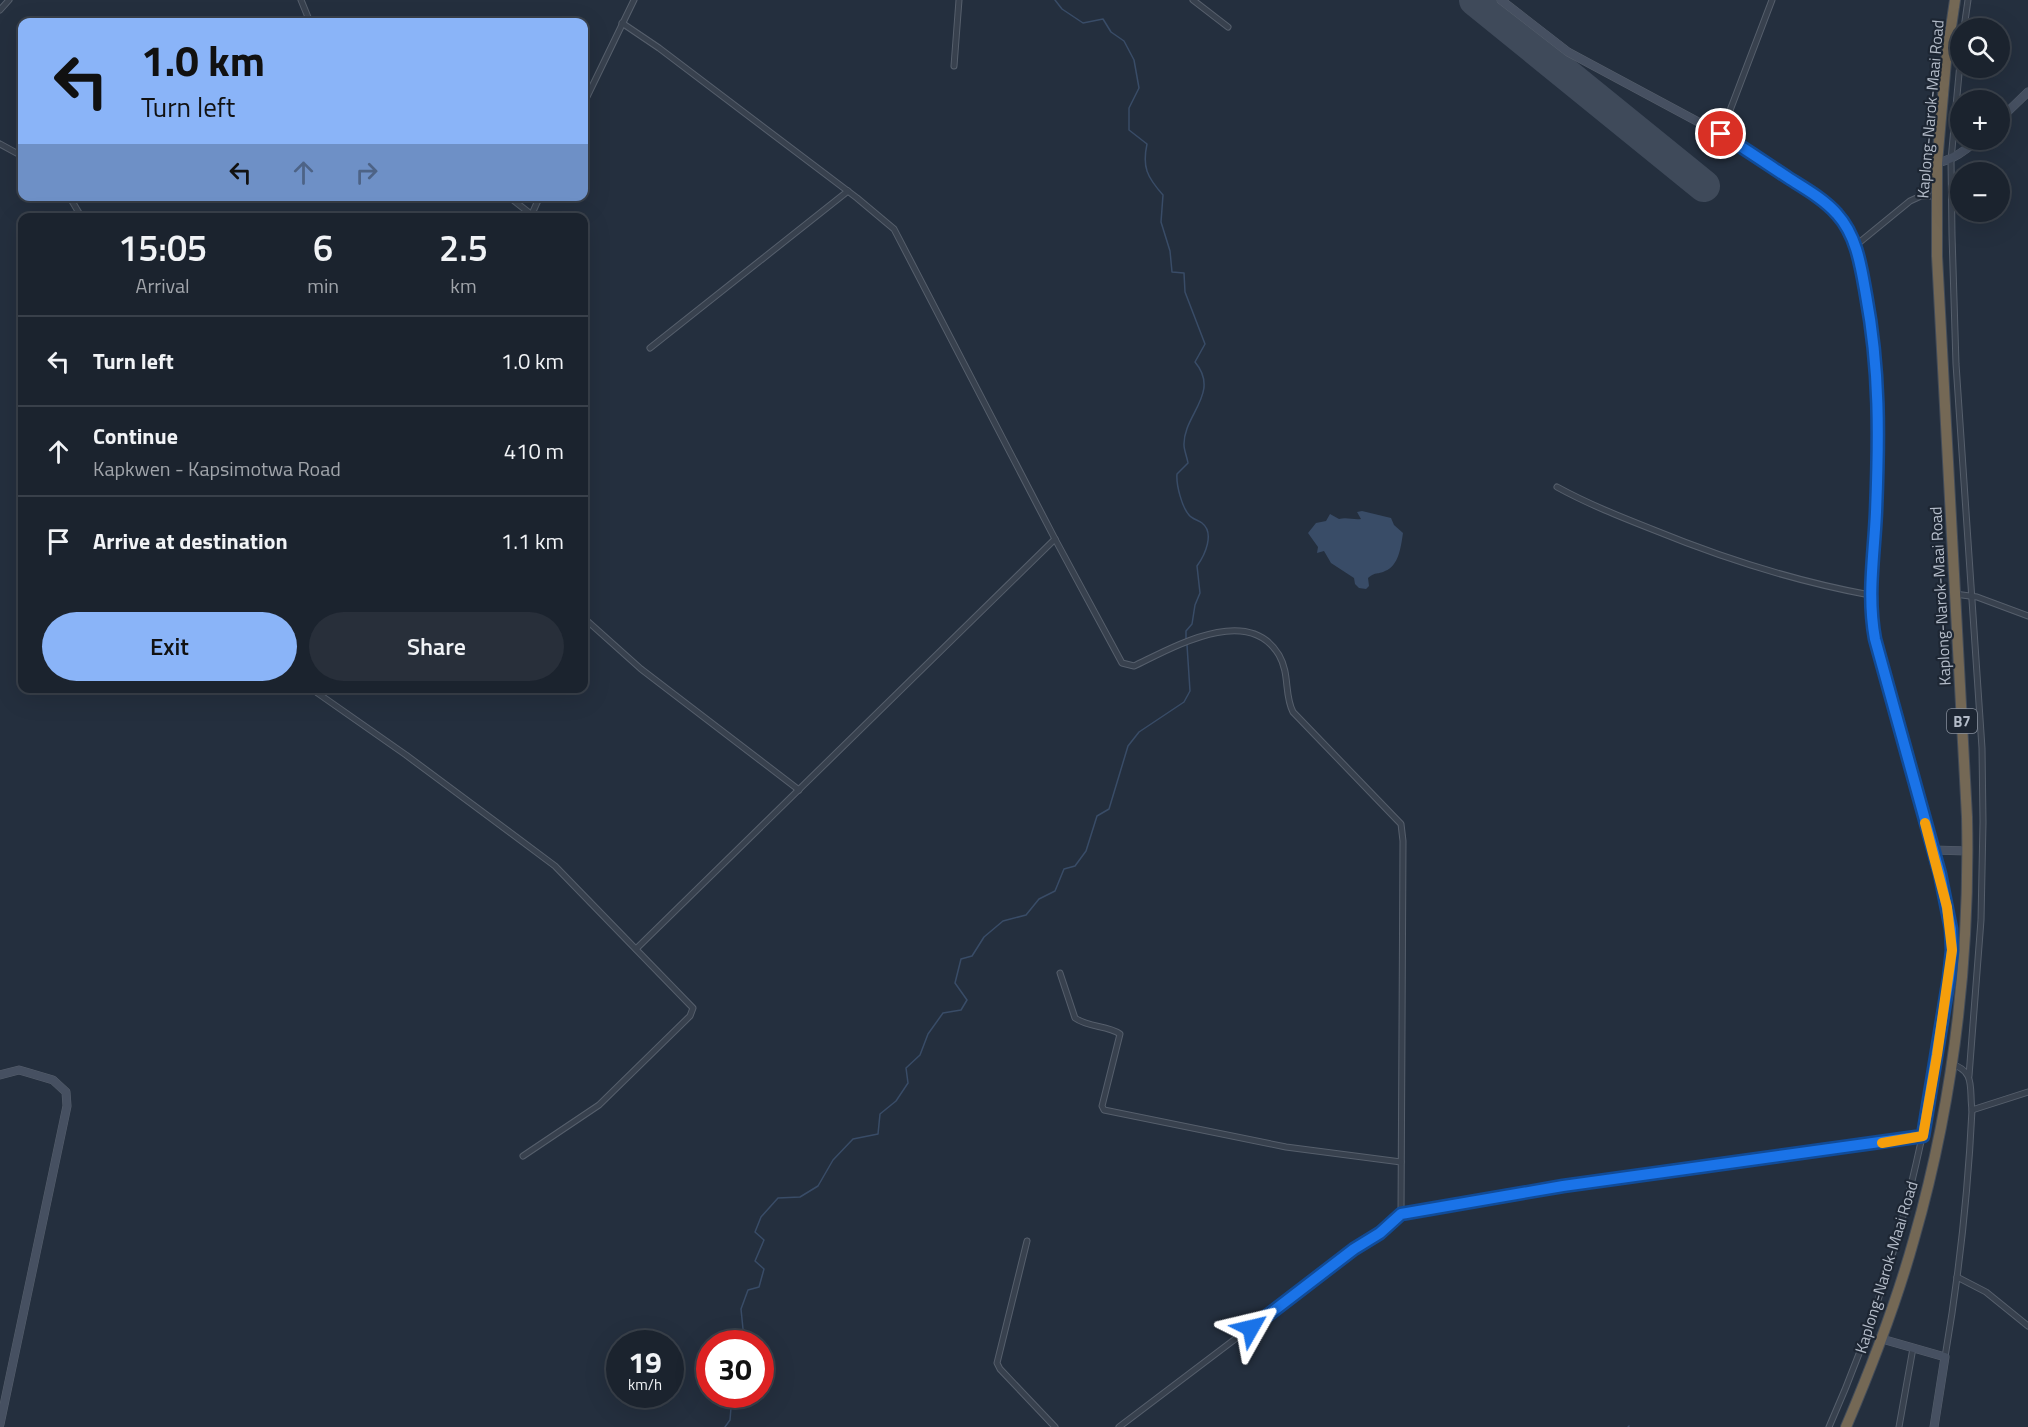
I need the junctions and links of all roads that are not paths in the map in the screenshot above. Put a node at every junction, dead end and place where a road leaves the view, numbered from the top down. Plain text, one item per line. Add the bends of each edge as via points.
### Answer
1 (9, 0) edge
2 (301, 0) edge
3 (634, 0) edge
4 (959, 0) edge
5 (1192, 0) edge
6 (1500, 0) edge
7 (1772, 0) edge
8 (1955, 0) edge
9 (1968, 0) edge
10 (0, 10) edge
11 (308, 18) edge
12 (1965, 18) edge
13 (622, 23) junction
14 (1228, 27) dead end
15 (954, 66) dead end
16 (1959, 78) edge
17 (2028, 92) edge
18 (588, 95) edge
19 (2010, 109) edge
20 (1721, 134) junction
21 (0, 144) edge
22 (1966, 150) edge
23 (18, 154) edge
24 (1951, 160) junction
25 (1937, 164) junction
26 (848, 191) junction
27 (1936, 196) junction
28 (514, 201) edge
29 (528, 213) edge
30 (1855, 246) junction
31 (650, 348) dead end
32 (1557, 487) dead end
33 (1055, 539) junction
34 (1954, 594) junction
35 (1870, 595) junction
36 (1973, 596) junction
37 (2028, 616) edge
38 (588, 622) edge
39 (319, 693) edge
40 (799, 790) junction
41 (1933, 850) junction
42 (1968, 851) junction
43 (636, 949) junction
44 (1060, 973) dead end
45 (1949, 978) junction
46 (1962, 980) junction
47 (1951, 1064) junction
48 (0, 1076) edge
49 (1969, 1076) junction
50 (2028, 1092) edge
51 (1972, 1110) junction
52 (1923, 1136) junction
53 (523, 1156) dead end
54 (1401, 1162) junction
55 (1401, 1214) junction
56 (1027, 1241) dead end
57 (1958, 1277) junction
58 (1876, 1310) junction
59 (1890, 1315) junction
60 (2028, 1326) edge
61 (1882, 1339) junction
62 (1913, 1348) junction
63 (1945, 1357) junction
64 (0, 1424) edge
65 (1055, 1427) edge
66 (1119, 1427) edge
67 (1829, 1427) edge
68 (1846, 1427) edge
69 (1899, 1427) edge
70 (1934, 1427) edge

1 - 10 street
2 - 11 street
3 - 13 street
4 - 15 street
5 - 14 street
6 - 20 street via 1568,52
7 - 20 street
8 - 25 highway, Kaplong-Narok-Maai Road / B7
9 - 12 street
13 - 18 street
13 - 26 street
16 - 24 street
17 - 19 street
20 - 30 street via 1837,213
21 - 23 street
22 - 24 street
24 - 25 street
24 - 36 street via 1956,364
25 - 27 highway, Kaplong-Narok-Maai Road / B7
26 - 31 street
26 - 33 street via 899,236
27 - 30 street via 1910,201
27 - 34 highway, Kaplong-Narok-Maai Road / B7 via 1938,311
28 - 29 street
30 - 35 street via 1869,312 1878,385 1879,445
32 - 35 street via 1625,519 1740,563
33 - 40 street
33 - 54 street via 1119,658 1128,666 1212,632 1248,633 1272,645 1287,674 1293,712 1401,824
34 - 36 street
34 - 42 highway, Kaplong-Narok-Maai Road / B7
35 - 41 street via 1875,639
36 - 37 street
36 - 49 street via 1983,822 1981,920
38 - 40 street via 641,669
39 - 43 street via 555,866
40 - 43 street
41 - 42 street
41 - 45 street via 1951,929
42 - 46 highway, Kaplong-Narok-Maai Road / B7
43 - 53 street via 691,1005 690,1016 599,1104
44 - 54 street via 1075,1018 1119,1034 1104,1110 1286,1147
45 - 46 street
45 - 52 street
46 - 47 highway, Kaplong-Narok-Maai Road / B7
47 - 49 street via 1961,1067
47 - 59 highway, Kaplong-Narok-Maai Road / B7 via 1932,1169
48 - 64 street via 19,1070 40,1076 61,1086 67,1099 66,1119
49 - 51 street
50 - 51 street
51 - 57 street via 1969,1182
52 - 55 street via 1563,1186
52 - 58 street
54 - 55 street
55 - 66 street
56 - 65 street via 997,1363
57 - 60 street via 1986,1292
57 - 63 street
58 - 59 street
58 - 67 street
59 - 61 highway, Kaplong-Narok-Maai Road / B7
61 - 62 street
61 - 68 highway, Kaplong-Narok-Maai Road / B7
62 - 63 street
62 - 69 street
63 - 70 street

